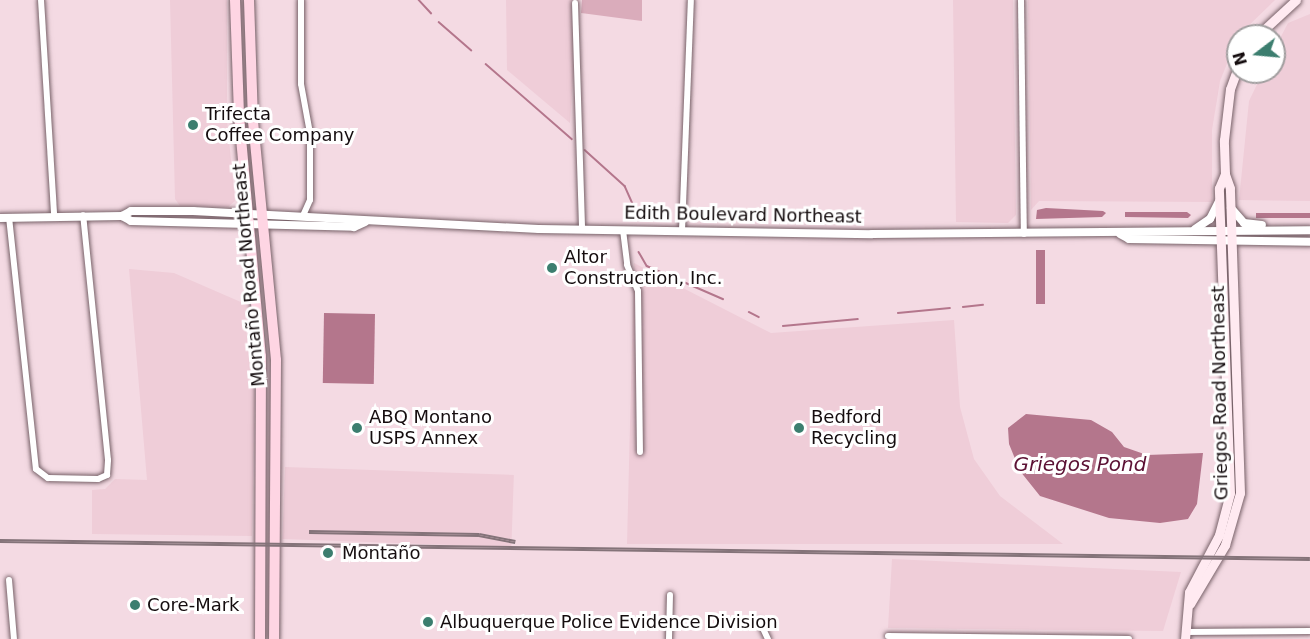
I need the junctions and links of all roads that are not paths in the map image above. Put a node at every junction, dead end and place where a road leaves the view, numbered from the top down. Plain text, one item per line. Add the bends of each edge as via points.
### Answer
1 (41, 0) edge
2 (235, 0) edge
3 (249, 0) edge
4 (301, 0) edge
5 (691, 0) edge
6 (1021, 0) edge
7 (1296, 0) edge
8 (575, 3) dead end
9 (1270, 24) edge
10 (1233, 84) edge
11 (1225, 174) junction
12 (1219, 200) junction
13 (1231, 206) junction
14 (54, 215) junction
15 (82, 215) junction
16 (303, 216) junction
17 (4, 218) edge
18 (249, 218) junction
19 (263, 219) junction
20 (365, 222) junction
21 (1310, 225) edge
22 (582, 230) junction
23 (623, 230) junction
24 (1195, 230) junction
25 (1221, 230) junction
26 (1232, 230) junction
27 (1310, 230) edge
28 (682, 231) junction
29 (1120, 234) junction
30 (1024, 235) junction
31 (1221, 242) junction
32 (1232, 242) junction
33 (1310, 242) edge
34 (640, 452) dead end
35 (9, 580) dead end
36 (670, 595) dead end
37 (1190, 604) junction
38 (760, 622) dead end
39 (1310, 631) edge
40 (888, 636) dead end
41 (1185, 636) edge
42 (988, 638) edge
43 (1075, 638) edge
44 (14, 639) edge
45 (260, 639) edge
46 (274, 639) edge
47 (669, 639) edge
48 (768, 639) edge
49 (1130, 639) edge

1 - 14 street
2 - 18 main road, Montaño Road Northeast via 238,103
3 - 19 main road, Montaño Road Northeast via 253,121
4 - 16 street via 301,84 310,133 310,200
5 - 28 street
6 - 30 street
7 - 9 main road
8 - 22 street
10 - 11 main road via 1225,116
11 - 12 main road, Griegos Road Northeast
11 - 13 main road, Griegos Road Northeast
12 - 24 street via 1210,219
12 - 25 main road, Griegos Road Northeast
13 - 21 street via 1244,223
13 - 26 main road, Griegos Road Northeast
14 - 15 street, Edith Boulevard Northeast
14 - 17 street, Edith Boulevard Northeast
15 - 17 street via 108,460 107,475 98,479 48,478 36,469
15 - 18 street, Edith Boulevard Northeast via 122,216 131,210
16 - 19 street, Edith Boulevard Northeast
16 - 20 street, Edith Boulevard Northeast via 354,217
18 - 19 street, Edith Boulevard Northeast
18 - 45 main road, Montaño Road Northeast via 262,370
19 - 20 street, Edith Boulevard Northeast via 354,228
19 - 46 main road, Montaño Road Northeast via 276,368
20 - 22 street, Edith Boulevard Northeast
22 - 23 street, Edith Boulevard Northeast
23 - 28 street, Edith Boulevard Northeast
23 - 34 street via 627,265 638,291
24 - 25 street, Edith Boulevard Northeast
24 - 29 street, Edith Boulevard Northeast via 1129,229
25 - 26 street, Edith Boulevard Northeast
25 - 31 main road, Griegos Road Northeast
26 - 27 street, Edith Boulevard Northeast
26 - 32 main road, Griegos Road Northeast
28 - 30 street, Edith Boulevard Northeast
29 - 30 street, Edith Boulevard Northeast
29 - 31 street, Edith Boulevard Northeast via 1130,239
31 - 32 street, Edith Boulevard Northeast
31 - 37 main road, Griegos Road Northeast via 1230,493 1224,521 1189,592
32 - 33 street, Edith Boulevard Northeast
32 - 37 main road, Griegos Road Northeast via 1240,493 1225,545
35 - 44 street
36 - 47 street
37 - 41 main road, Griegos Road Northeast
38 - 48 street
39 - 41 street
40 - 42 street
42 - 43 street
43 - 49 street

